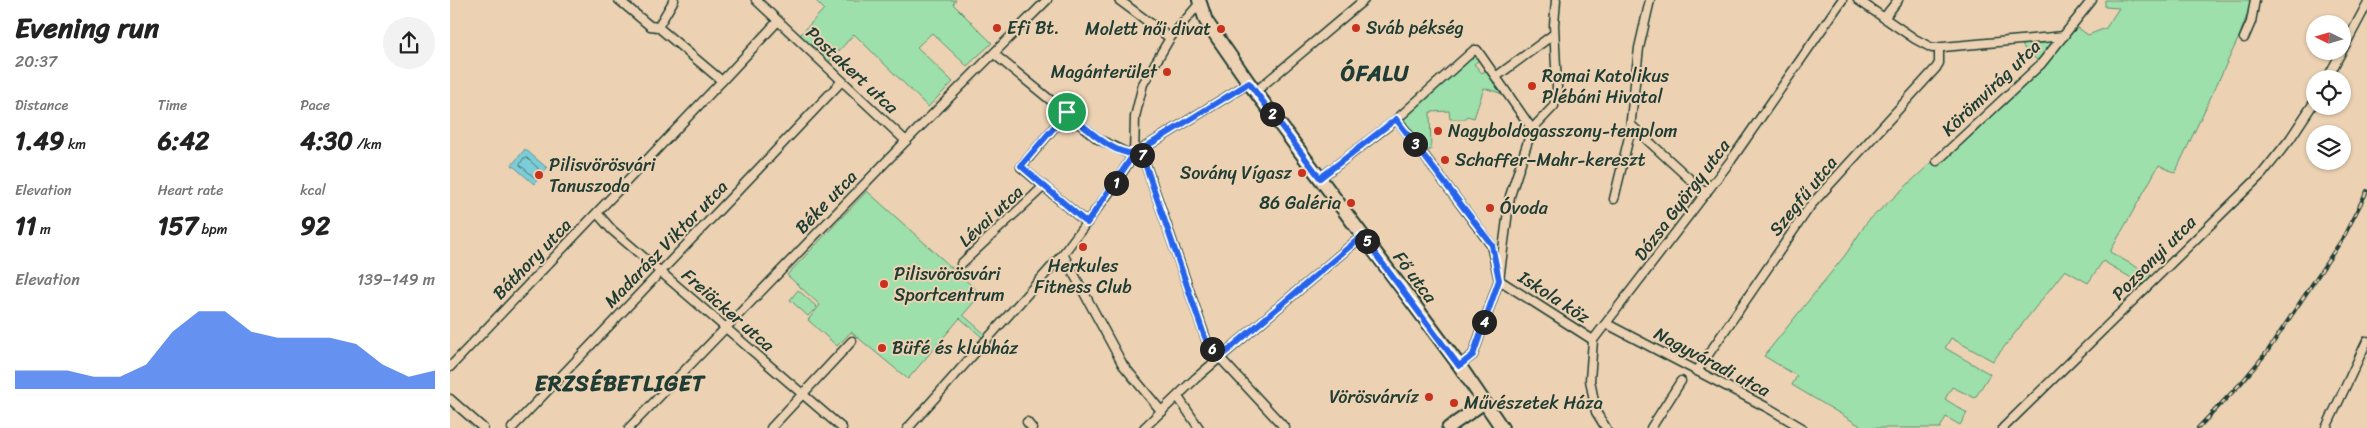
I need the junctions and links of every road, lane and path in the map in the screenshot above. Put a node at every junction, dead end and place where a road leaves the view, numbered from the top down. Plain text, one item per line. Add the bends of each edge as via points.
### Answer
1 (619, 0) edge
2 (674, 0) edge
3 (756, 0) edge
4 (1047, 0) edge
5 (1119, 0) edge
6 (1364, 0) edge
7 (1556, 0) edge
8 (1650, 0) edge
9 (1842, 0) edge
10 (1858, 0) edge
11 (1898, 0) edge
12 (2092, 0) edge
13 (2254, 0) edge
14 (1199, 2) edge
15 (2367, 4) edge
16 (1884, 18) junction
17 (778, 21) junction
18 (658, 27) junction
19 (1554, 34) junction
20 (2351, 34) edge
21 (2064, 36) junction
22 (1170, 38) junction
23 (2244, 38) dead end
24 (1939, 49) junction
25 (994, 54) junction
26 (1497, 76) junction
27 (722, 81) junction
28 (842, 81) junction
29 (1252, 88) junction
30 (1067, 112) junction
31 (2306, 115) edge
32 (1396, 119) junction
33 (1631, 125) junction
34 (1532, 130) junction
35 (906, 141) junction
36 (1138, 153) junction
37 (1937, 161) dead end
38 (1320, 178) junction
39 (1044, 186) junction
40 (1706, 194) junction
41 (1614, 199) dead end
42 (597, 213) junction
43 (1087, 223) junction
44 (1362, 236) junction
45 (1063, 254) junction
46 (961, 264) dead end
47 (661, 271) junction
48 (1499, 280) junction
49 (1607, 324) junction
50 (726, 327) junction
51 (1593, 340) junction
52 (852, 341) dead end
53 (2367, 341) edge
54 (1219, 358) junction
55 (1459, 366) junction
56 (450, 367) edge
57 (1697, 371) junction
58 (1681, 381) dead end
59 (803, 394) junction
60 (1178, 396) junction
61 (450, 399) edge
62 (1484, 403) junction
63 (1162, 412) junction
64 (483, 428) edge
65 (512, 428) edge
66 (629, 428) edge
67 (771, 428) edge
68 (842, 428) edge
69 (908, 428) edge
70 (1144, 428) edge
71 (1199, 428) edge
72 (1286, 428) edge
73 (1448, 428) edge
74 (1502, 428) edge
75 (1606, 428) edge
76 (1651, 428) edge
77 (1802, 428) edge
78 (2003, 428) edge
79 (2326, 428) edge

1 - 18 street via 650,26
2 - 18 street
3 - 17 street, Postakert utca
4 - 25 street, Béke utca
5 - 22 street
6 - 29 street
7 - 19 street
8 - 33 street via 1639,48
9 - 40 street, Dózsa György utca
10 - 16 street
11 - 16 street
12 - 21 street, Körömvirág utca
13 - 23 street via 2251,22
14 - 22 street
14 - 29 main road, Fő utca via 1206,21
15 - 20 street
16 - 24 street via 1926,46
17 - 27 street, Báthory utca
17 - 28 street, Postakert utca
18 - 27 street
19 - 26 street
19 - 34 street via 1556,97 1550,112
21 - 24 street
21 - 37 street, Körömvirág utca via 2041,64
22 - 36 street via 1140,92 1135,117
24 - 57 street, Szegfű utca via 1936,68 1811,205
25 - 30 street
25 - 35 street, Béke utca
26 - 32 street via 1474,50
26 - 34 street
27 - 42 street, Báthory utca
28 - 35 street, Postakert utca
28 - 47 street, Madarász Viktor utca
29 - 36 street
29 - 38 main road, Fő utca
30 - 36 street via 1098,138 1125,152
30 - 39 street via 1021,166
31 - 78 street, Pozsonyi utca via 2262,174
32 - 38 street
32 - 48 street via 1492,245
33 - 40 street
33 - 41 street
34 - 48 street via 1510,196
35 - 50 street, Béke utca
36 - 43 street
36 - 54 street via 1208,345
38 - 44 main road, Fő utca
39 - 43 street, Lévai utca
39 - 46 street, Lévai utca
40 - 49 street, Dózsa György utca
42 - 47 street, Freiäcker utca via 612,230
42 - 56 street, Báthory utca
43 - 45 street
44 - 54 street
44 - 55 main road, Fő utca
45 - 63 street via 1123,365
45 - 69 street
47 - 50 street, Freiäcker utca
47 - 65 street, Madarász Viktor utca
48 - 51 street, Iskola köz
48 - 55 street via 1473,355
49 - 51 street, Dózsa György utca
49 - 57 street, Nagyváradi utca
50 - 59 street, Freiäcker utca
50 - 66 street, Béke utca
51 - 75 street via 1590,380 1596,412
52 - 59 street
53 - 79 street
54 - 60 street
54 - 72 street
55 - 62 main road, Fő utca
57 - 77 street, Nagyváradi utca
58 - 76 street
59 - 67 street
59 - 68 street, Freiäcker utca
60 - 63 street
60 - 71 street
61 - 64 street
62 - 73 street
62 - 74 main road, Fő utca
63 - 70 street

